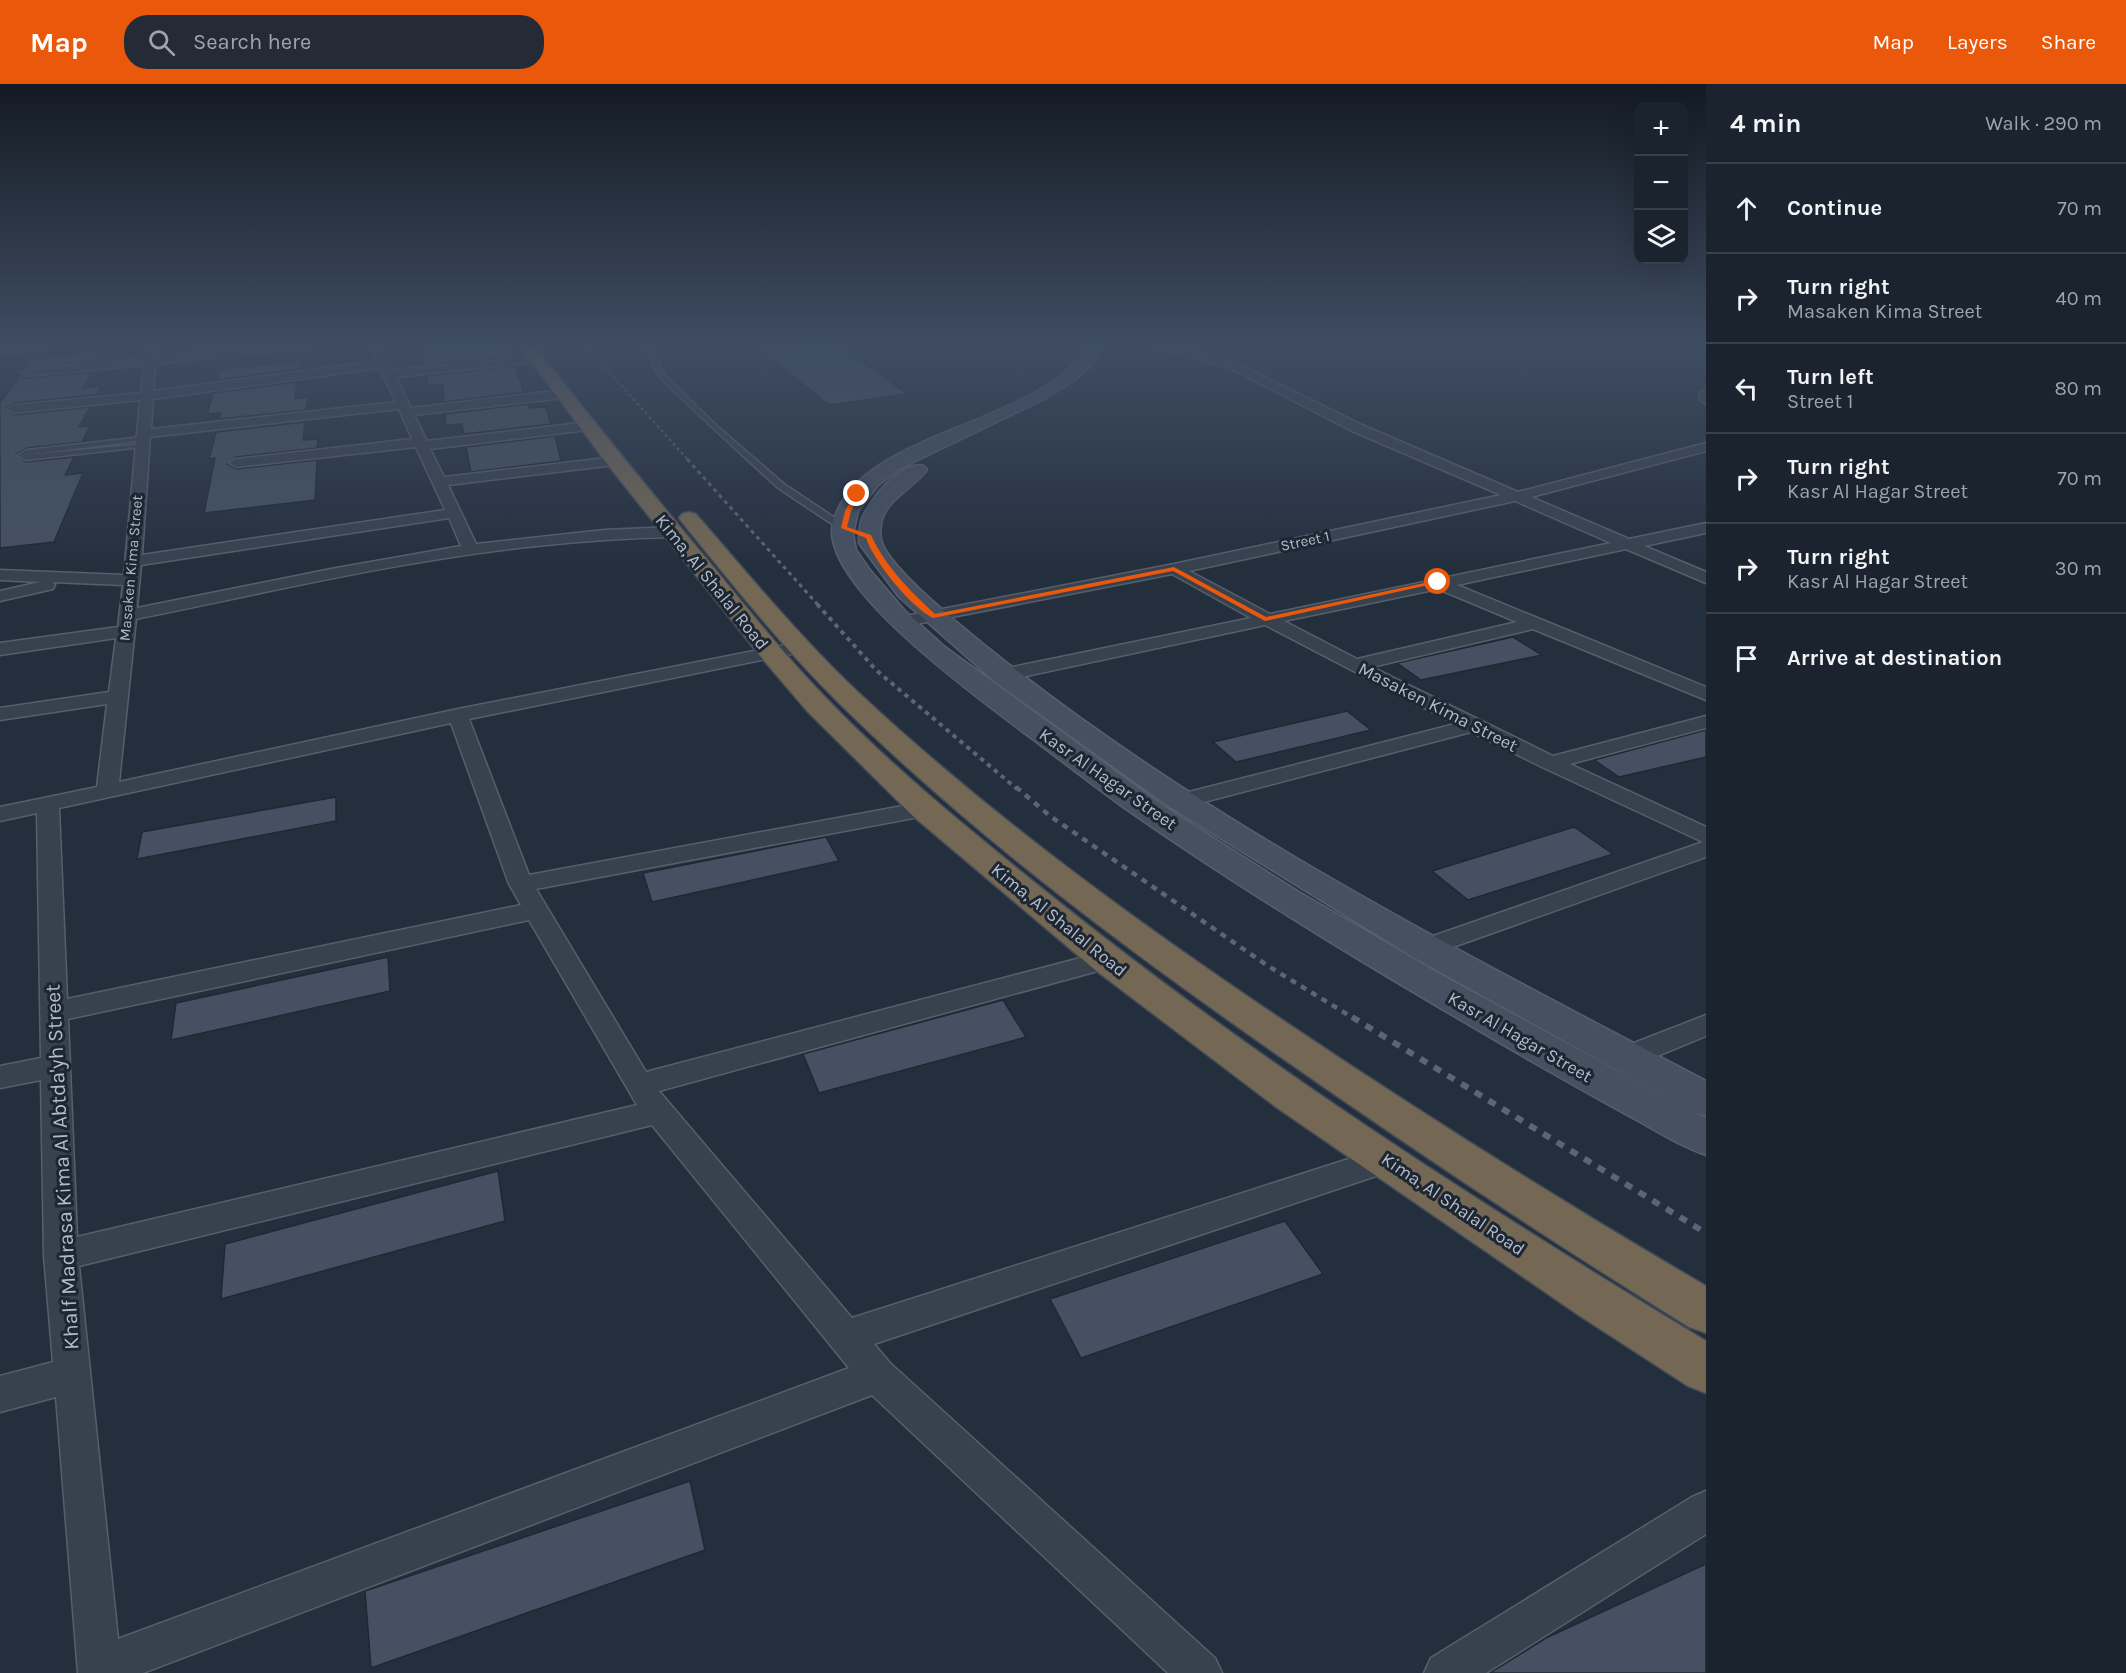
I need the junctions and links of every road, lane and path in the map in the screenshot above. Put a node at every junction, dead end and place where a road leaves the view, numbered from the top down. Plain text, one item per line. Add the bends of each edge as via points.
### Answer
1 (143, 419) edge
2 (310, 419) edge
3 (410, 419) edge
4 (583, 419) edge
5 (599, 419) edge
6 (706, 419) edge
7 (986, 419) edge
8 (1020, 419) edge
9 (1339, 419) edge
10 (588, 426) junction
11 (142, 439) junction
12 (422, 444) junction
13 (1706, 447) edge
14 (615, 461) junction
15 (236, 463) dead end
16 (440, 482) junction
17 (1519, 496) junction
18 (454, 513) junction
19 (1706, 528) edge
20 (673, 532) junction
21 (856, 532) junction
22 (1627, 543) junction
23 (471, 550) junction
24 (134, 561) junction
25 (1174, 569) junction
26 (0, 575) edge
27 (78, 578) junction
28 (1706, 578) edge
29 (132, 580) junction
30 (1438, 582) junction
31 (0, 596) edge
32 (933, 616) junction
33 (1265, 619) junction
34 (901, 622) junction
35 (127, 623) junction
36 (1536, 623) junction
37 (0, 649) edge
38 (785, 650) junction
39 (1355, 665) junction
40 (1003, 675) junction
41 (1706, 694) edge
42 (118, 698) junction
43 (0, 714) edge
44 (458, 715) junction
45 (1706, 722) edge
46 (1473, 725) junction
47 (1549, 764) junction
48 (107, 790) junction
49 (1181, 801) junction
50 (48, 803) junction
51 (924, 809) junction
52 (0, 814) edge
53 (1706, 836) edge
54 (1706, 849) edge
55 (528, 897) junction
56 (1425, 948) junction
57 (1107, 960) junction
58 (54, 1012) junction
59 (1706, 1025) edge
60 (1626, 1058) junction
61 (56, 1066) junction
62 (0, 1077) edge
63 (639, 1085) junction
64 (1706, 1100) edge
65 (658, 1112) junction
66 (1706, 1138) edge
67 (1386, 1160) junction
68 (61, 1256) junction
69 (1706, 1311) edge
70 (844, 1337) junction
71 (1706, 1368) edge
72 (72, 1375) junction
73 (878, 1376) junction
74 (0, 1394) edge
75 (1706, 1511) edge
76 (99, 1670) edge
77 (1200, 1673) edge
78 (1446, 1673) edge

1 - 11 street, Masaken Kima Street
2 - 11 street
3 - 12 street
4 - 10 highway, Kima, Al Shalal Road
5 - 38 highway, Kima, Al Shalal Road via 692,522
6 - 21 lane via 781,486
7 - 21 main road, Kasr Al Hagar Street via 912,454 871,479 848,511
8 - 21 main road, Kasr Al Hagar Street via 903,480
9 - 17 street
10 - 12 street
10 - 14 highway, Kima, Al Shalal Road
11 - 11 lane via 27,452 21,455 26,458
11 - 24 street, Masaken Kima Street
12 - 15 street
12 - 16 street
13 - 17 street, Street 1
14 - 16 street
14 - 20 highway, Kima, Al Shalal Road
16 - 18 street
17 - 22 street
17 - 25 street, Street 1
18 - 23 street
18 - 24 street
19 - 22 street
20 - 23 street via 574,537
20 - 38 highway, Kima, Al Shalal Road
21 - 32 main road, Kasr Al Hagar Street
21 - 34 main road, Kasr Al Hagar Street via 844,548 877,596
22 - 28 street
22 - 30 street
23 - 35 street via 330,573
24 - 29 street, Masaken Kima Street
25 - 32 street, Street 1
25 - 33 street, Masaken Kima Street
26 - 27 street
27 - 29 street
27 - 31 street
29 - 35 street, Masaken Kima Street
30 - 33 street
30 - 36 street
32 - 34 street, Street 1
32 - 40 main road, Kasr Al Hagar Street
33 - 39 street, Masaken Kima Street
33 - 40 street
34 - 66 main road, Kasr Al Hagar Street via 972,681 1150,812 1397,967
35 - 37 street
35 - 42 street, Masaken Kima Street
36 - 39 street
36 - 41 street
38 - 44 street
38 - 51 highway, Kima, Al Shalal Road via 818,706
38 - 69 highway, Kima, Al Shalal Road via 848,696 933,776 1050,871 1203,985 1404,1121
39 - 46 street, Masaken Kima Street
40 - 49 main road, Kasr Al Hagar Street
42 - 43 street
42 - 48 street, Masaken Kima Street
44 - 48 street
44 - 55 street
45 - 47 street
46 - 47 street, Masaken Kima Street
46 - 49 street
47 - 53 street, Masaken Kima Street
48 - 50 street
49 - 56 main road, Kasr Al Hagar Street
50 - 52 street
50 - 58 street, Khalf Madrasa Kima Al Abtda'yh Street
51 - 55 street
51 - 57 highway, Kima, Al Shalal Road
54 - 56 street
55 - 58 street
55 - 63 street
56 - 60 main road, Kasr Al Hagar Street
57 - 63 street
57 - 67 highway, Kima, Al Shalal Road via 1290,1096
58 - 61 street, Khalf Madrasa Kima Al Abtda'yh Street
59 - 60 street
60 - 64 main road, Kasr Al Hagar Street
61 - 62 street
61 - 68 street, Khalf Madrasa Kima Al Abtda'yh Street
63 - 65 street
65 - 68 street
65 - 70 street
67 - 70 street
67 - 71 highway, Kima, Al Shalal Road via 1594,1299
68 - 72 street, Khalf Madrasa Kima Al Abtda'yh Street
70 - 73 street
72 - 74 street
72 - 76 street, Khalf Madrasa Kima Al Abtda'yh Street
73 - 76 street
73 - 77 street
75 - 78 street

